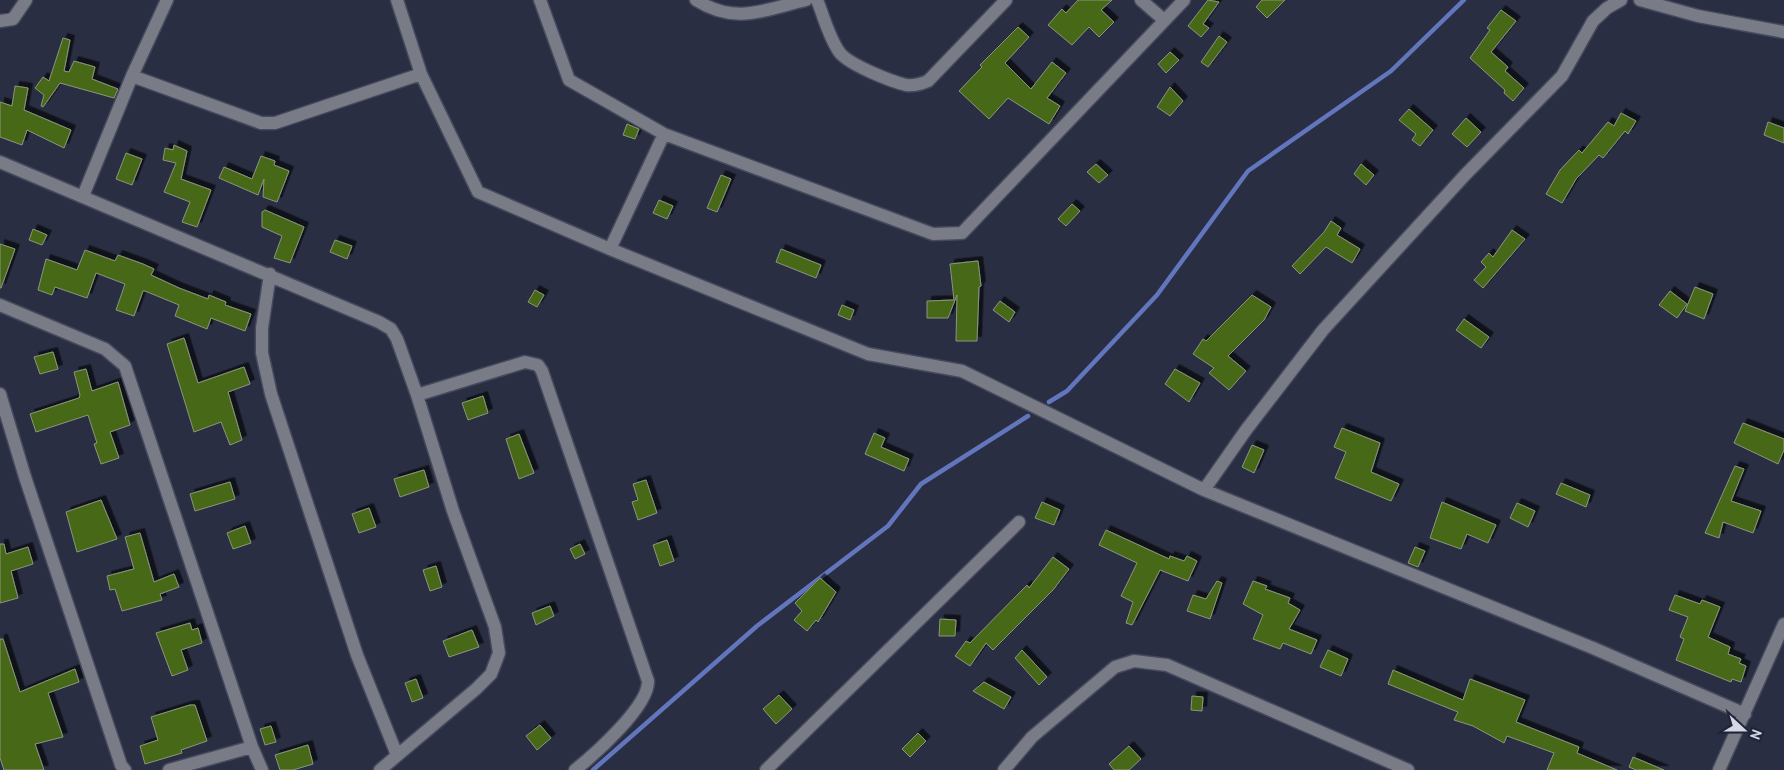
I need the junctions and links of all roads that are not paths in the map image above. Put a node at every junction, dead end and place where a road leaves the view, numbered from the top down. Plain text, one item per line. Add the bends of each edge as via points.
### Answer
1 (26, 0) edge
2 (167, 0) edge
3 (397, 0) edge
4 (540, 0) edge
5 (696, 0) edge
6 (806, 0) edge
7 (817, 0) edge
8 (1006, 0) edge
9 (1141, 0) edge
10 (1184, 0) edge
11 (1621, 0) edge
12 (1640, 0) edge
13 (1164, 20) junction
14 (0, 21) edge
15 (1784, 32) edge
16 (421, 74) junction
17 (132, 76) junction
18 (664, 134) junction
19 (0, 162) edge
20 (83, 196) junction
21 (610, 249) junction
22 (270, 274) junction
23 (0, 306) edge
24 (0, 394) edge
25 (417, 395) junction
26 (1204, 490) junction
27 (1019, 522) dead end
28 (1784, 624) edge
29 (1744, 714) junction
30 (252, 747) junction
31 (397, 755) junction
32 (125, 770) edge
33 (169, 770) edge
34 (262, 770) edge
35 (380, 770) edge
36 (575, 770) edge
37 (766, 770) edge
38 (1004, 770) edge
39 (1408, 770) edge
40 (1719, 770) edge

1 - 14 street via 13,19
2 - 17 street
3 - 16 street
4 - 18 street via 569,80
5 - 6 street via 723,13 746,14
7 - 8 street via 841,54 854,64 906,85 928,81
9 - 13 street
10 - 13 street
11 - 26 street via 1593,21 1562,76 1465,175 1323,330
12 - 15 street via 1698,16
13 - 18 street via 962,233 933,234
16 - 17 street via 275,123 261,123
16 - 21 street via 478,192
17 - 20 street
18 - 21 street
19 - 20 street
20 - 22 street
21 - 26 street via 868,354 962,371
22 - 25 street via 390,329 397,339
22 - 31 street via 262,328 262,353 271,394 357,655
23 - 30 street via 105,349 125,366
24 - 32 street
25 - 31 street via 453,511 495,627 499,653 491,674
25 - 36 street via 525,362 538,365 542,371 648,681 645,695 635,710
26 - 29 street via 1593,648
27 - 37 street
28 - 29 street
29 - 40 street
30 - 33 street
30 - 34 street
31 - 35 street
38 - 39 street via 1032,737 1078,696 1115,667 1134,661 1167,665

